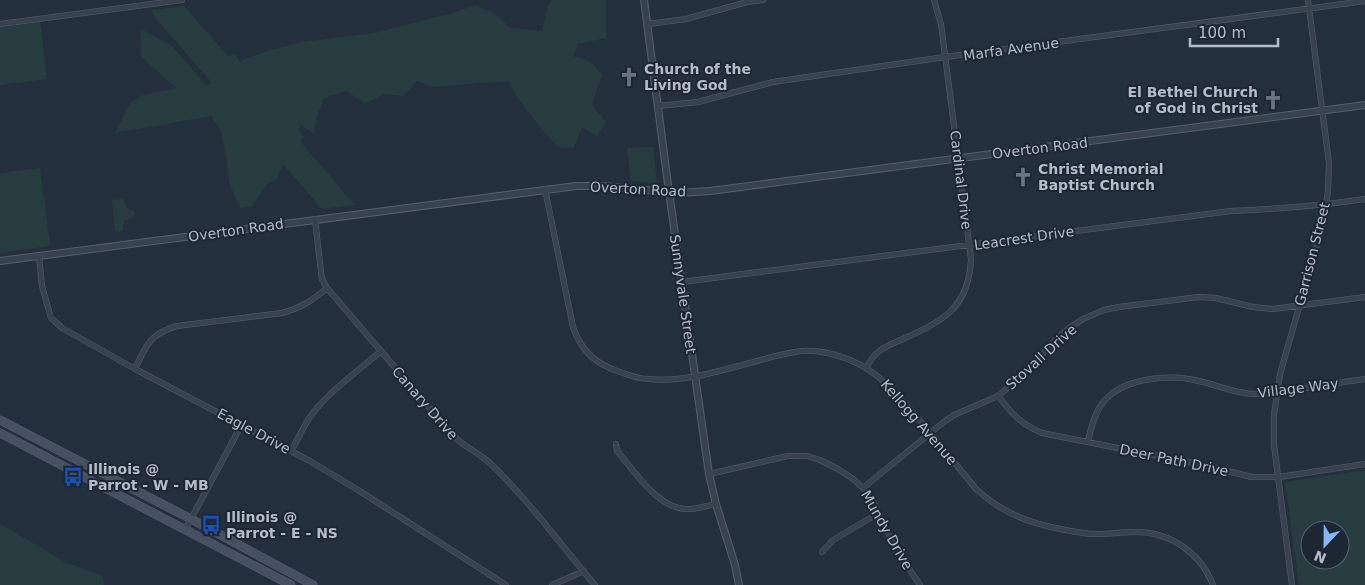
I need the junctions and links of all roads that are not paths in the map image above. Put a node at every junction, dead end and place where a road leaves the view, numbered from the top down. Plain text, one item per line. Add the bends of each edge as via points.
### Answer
1 (182, 0) edge
2 (644, 0) edge
3 (763, 0) edge
4 (934, 0) edge
5 (1308, 0) edge
6 (1365, 1) edge
7 (1309, 9) junction
8 (0, 24) edge
9 (648, 24) junction
10 (945, 58) junction
11 (1365, 105) edge
12 (658, 106) junction
13 (1323, 111) junction
14 (958, 158) junction
15 (545, 189) junction
16 (669, 192) junction
17 (1365, 199) edge
18 (1326, 205) junction
19 (315, 219) junction
20 (970, 246) junction
21 (39, 256) junction
22 (0, 261) edge
23 (682, 282) junction
24 (327, 288) junction
25 (1365, 297) edge
26 (1299, 306) junction
27 (381, 351) junction
28 (866, 368) junction
29 (135, 369) junction
30 (694, 376) junction
31 (1365, 379) edge
32 (1276, 393) junction
33 (998, 396) junction
34 (0, 420) edge
35 (242, 424) junction
36 (0, 433) edge
37 (930, 433) junction
38 (1088, 442) junction
39 (616, 444) dead end
40 (53, 447) junction
41 (291, 451) junction
42 (48, 458) junction
43 (1365, 464) edge
44 (709, 474) junction
45 (1278, 477) junction
46 (863, 488) junction
47 (145, 494) junction
48 (716, 504) junction
49 (139, 506) junction
50 (879, 513) junction
51 (191, 519) junction
52 (186, 530) junction
53 (822, 552) dead end
54 (584, 571) junction
55 (302, 582) edge
56 (291, 585) edge
57 (313, 585) edge
58 (506, 585) edge
59 (552, 585) edge
60 (595, 585) edge
61 (739, 585) edge
62 (920, 585) edge
63 (1212, 585) edge
64 (1292, 585) edge

1 - 8 street
2 - 9 street, Sunnyvale Street
3 - 9 street via 686,19
4 - 10 street, Cardinal Drive
5 - 7 street, Garrison Street
6 - 7 street, Marfa Avenue
7 - 10 street, Marfa Avenue
7 - 13 street, Garrison Street
9 - 12 street, Sunnyvale Street
10 - 12 street, Marfa Avenue via 773,82 698,102
10 - 14 street, Cardinal Drive
11 - 13 street, Overton Road
12 - 16 street, Sunnyvale Street
13 - 14 street, Overton Road
13 - 18 street, Garrison Street via 1329,163
14 - 16 street, Overton Road via 710,191
14 - 20 street, Cardinal Drive
15 - 16 street, Overton Road via 592,185
15 - 19 street, Overton Road
15 - 30 street, Kellogg Avenue via 573,327 581,346 599,364 636,377 661,380
16 - 23 street, Sunnyvale Street
17 - 18 street, Leacrest Drive
18 - 20 street, Leacrest Drive via 1231,211
18 - 26 street, Garrison Street via 1324,223
19 - 21 street, Overton Road
19 - 24 street, Canary Drive via 322,279
20 - 23 street, Leacrest Drive
20 - 28 street, Cardinal Drive via 971,274 952,311 934,325 888,345 874,356
21 - 22 street, Overton Road
21 - 29 street, Eagle Drive via 42,286 51,318 56,324
23 - 30 street, Sunnyvale Street
24 - 27 street, Canary Drive
24 - 29 street via 305,305 289,312 164,330 145,346
25 - 26 street, Stovall Drive
26 - 32 street, Garrison Street
26 - 33 street, Stovall Drive via 1273,309 1199,297 1104,310 1069,328
27 - 41 street via 318,408
27 - 54 street, Canary Drive via 459,443 482,457 504,478
28 - 30 street, Kellogg Avenue via 831,354 803,351
28 - 37 street, Kellogg Avenue via 888,383
29 - 35 street, Eagle Drive
30 - 44 street, Sunnyvale Street
31 - 32 street, Village Way
32 - 38 street, Village Way via 1239,393 1187,379 1152,379 1134,383 1112,393 1104,401
32 - 45 street, Garrison Street via 1273,434
33 - 37 street, Stovall Drive via 954,415
33 - 38 street, Deer Path Drive via 1027,426 1042,433
34 - 40 main road
35 - 41 street, Eagle Drive
35 - 51 street
36 - 42 main road
37 - 46 street, Stovall Drive
37 - 63 street, Kellogg Avenue via 976,489 1004,511 1035,523 1083,533 1137,532 1172,540 1199,561
38 - 45 street, Deer Path Drive via 1252,477
39 - 48 street via 617,451 667,504 694,509
40 - 42 main road
40 - 47 main road
41 - 58 street, Eagle Drive
42 - 49 main road
43 - 45 street, Deer Path Drive
44 - 46 street, Mundy Drive via 788,456 808,456 836,468
44 - 48 street, Sunnyvale Street
45 - 64 street, Garrison Street
46 - 50 street, Mundy Drive
47 - 49 main road
47 - 51 main road
48 - 61 street, Sunnyvale Street
49 - 52 main road
50 - 53 street via 833,540
50 - 62 street, Mundy Drive via 895,548
51 - 52 street
51 - 55 main road
52 - 56 main road
54 - 59 street
54 - 60 street, Canary Drive
55 - 57 main road

